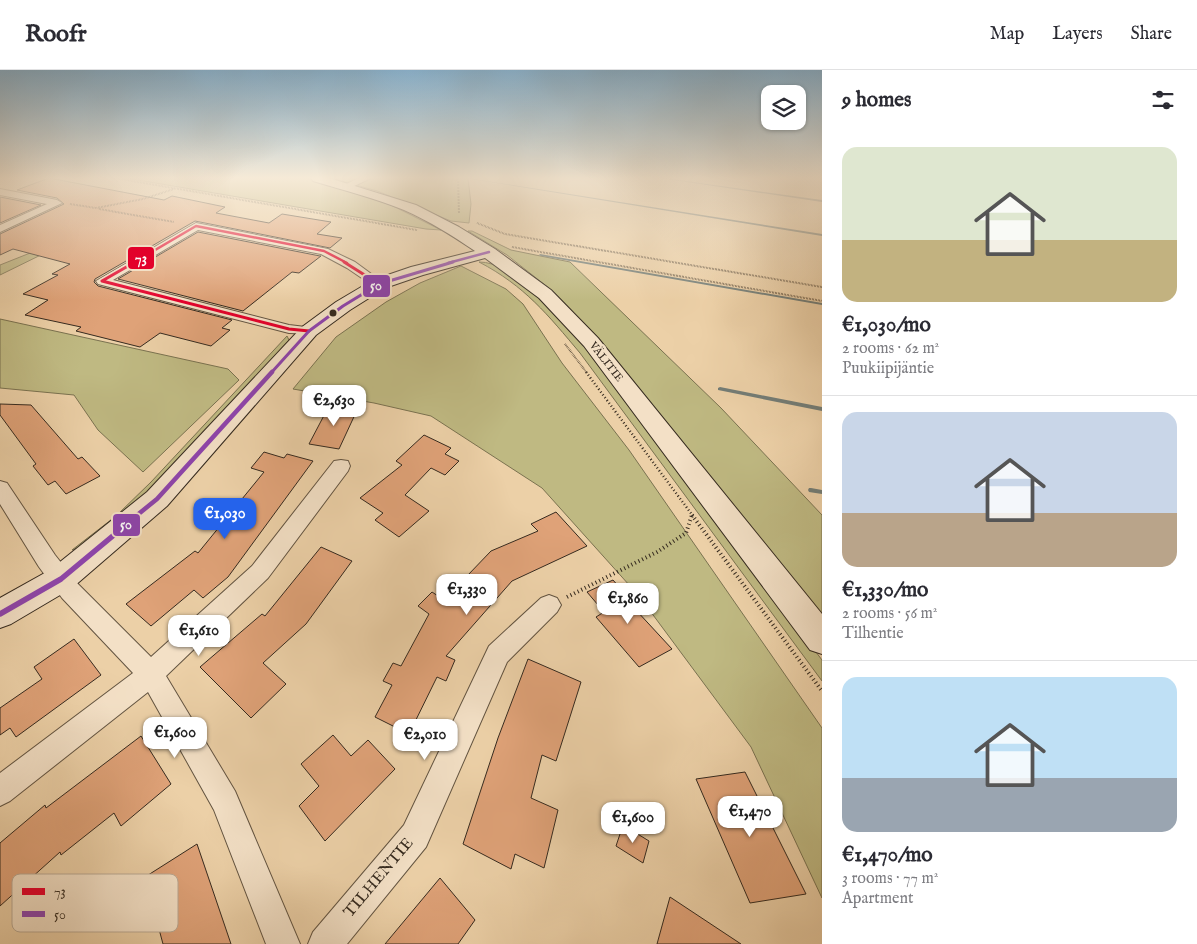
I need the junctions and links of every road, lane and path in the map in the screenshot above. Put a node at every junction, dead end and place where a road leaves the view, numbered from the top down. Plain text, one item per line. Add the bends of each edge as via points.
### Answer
1 (22, 219) edge
2 (156, 219) edge
3 (353, 219) edge
4 (432, 219) edge
5 (476, 223) dead end
6 (196, 226) junction
7 (0, 229) edge
8 (424, 231) dead end
9 (498, 248) junction
10 (379, 284) junction
11 (822, 287) edge
12 (822, 301) edge
13 (309, 332) junction
14 (564, 344) dead end
15 (341, 466) dead end
16 (0, 488) edge
17 (692, 515) junction
18 (61, 580) junction
19 (549, 605) joint
20 (0, 614) edge
21 (822, 639) edge
22 (151, 674) junction
23 (822, 691) edge
24 (0, 791) edge
25 (283, 944) edge
26 (325, 944) edge

1 - 7 street
2 - 6 path
3 - 8 path
4 - 9 main road, VÄLITIE
5 - 11 path via 505,234
6 - 10 street via 324,251 364,272
6 - 13 street via 102,281
9 - 10 main road
9 - 12 path
9 - 21 main road, VÄLITIE via 591,342
10 - 13 main road
13 - 18 main road via 157,499
14 - 17 path
15 - 22 street via 260,572
16 - 18 street
17 - 19 path via 686,533 657,552
17 - 23 path
18 - 20 main road
18 - 22 street
19 - 26 street, TILHENTIE via 498,654 415,836
22 - 24 street
22 - 25 street via 225,801

